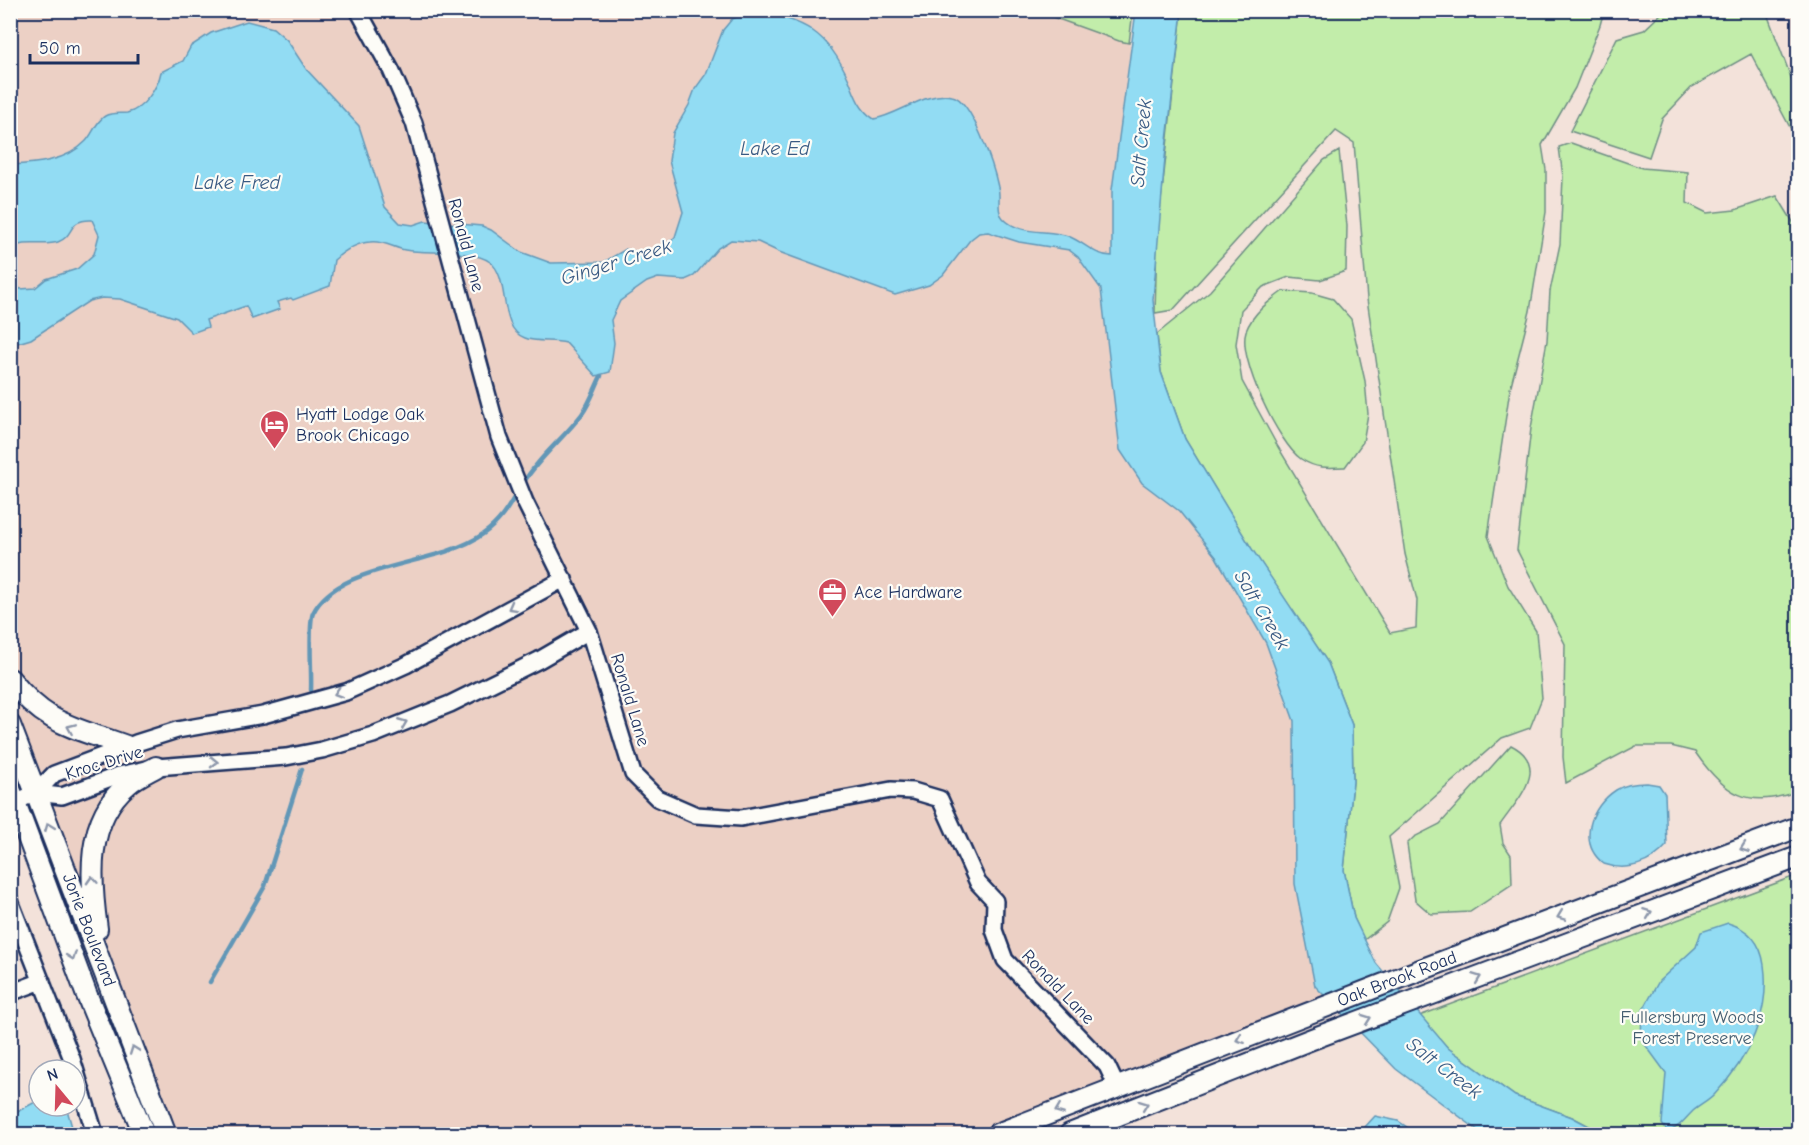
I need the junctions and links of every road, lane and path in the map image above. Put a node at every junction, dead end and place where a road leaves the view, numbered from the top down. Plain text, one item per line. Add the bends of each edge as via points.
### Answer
1 (358, 10) edge
2 (564, 579) junction
3 (589, 631) junction
4 (10, 679) edge
5 (10, 725) edge
6 (126, 746) junction
7 (156, 767) junction
8 (36, 793) junction
9 (12, 798) edge
10 (1798, 827) edge
11 (1798, 857) edge
12 (10, 901) edge
13 (100, 959) junction
14 (42, 981) junction
15 (10, 993) edge
16 (1117, 1087) junction
17 (155, 1105) junction
18 (135, 1112) junction
19 (95, 1134) edge
20 (144, 1134) edge
21 (166, 1134) edge
22 (997, 1134) edge
23 (1070, 1134) edge

1 - 2 street, Ronald Lane via 414,123 499,437 514,478
2 - 3 street, Ronald Lane
2 -> 6 street, Kroc Drive via 406,665 346,692 263,715 177,730
7 -> 3 street, Kroc Drive via 286,758 373,735 450,704
3 - 16 street, Ronald Lane via 633,774 657,798 696,815 741,818 891,790 940,798 978,883 994,901 994,930 1005,960 1107,1066
6 -> 4 main road via 60,723 27,700
5 - 8 main road, Jorie Boulevard
6 - 8 street, Kroc Drive via 54,774
7 - 8 street, Kroc Drive via 119,775 62,796
13 -> 7 main road via 92,864 97,831 110,803 128,784
8 - 9 street
13 -> 8 main road, Jorie Boulevard
9 -> 18 main road, Jorie Boulevard
10 -> 16 main road, Oak Brook Road
23 -> 11 main road, Oak Brook Road
12 - 14 street
17 -> 13 main road, Jorie Boulevard
14 - 15 street
14 - 19 street
16 -> 22 main road, Oak Brook Road
17 - 18 main road
17 - 21 main road, Jorie Boulevard
18 - 20 main road, Jorie Boulevard

